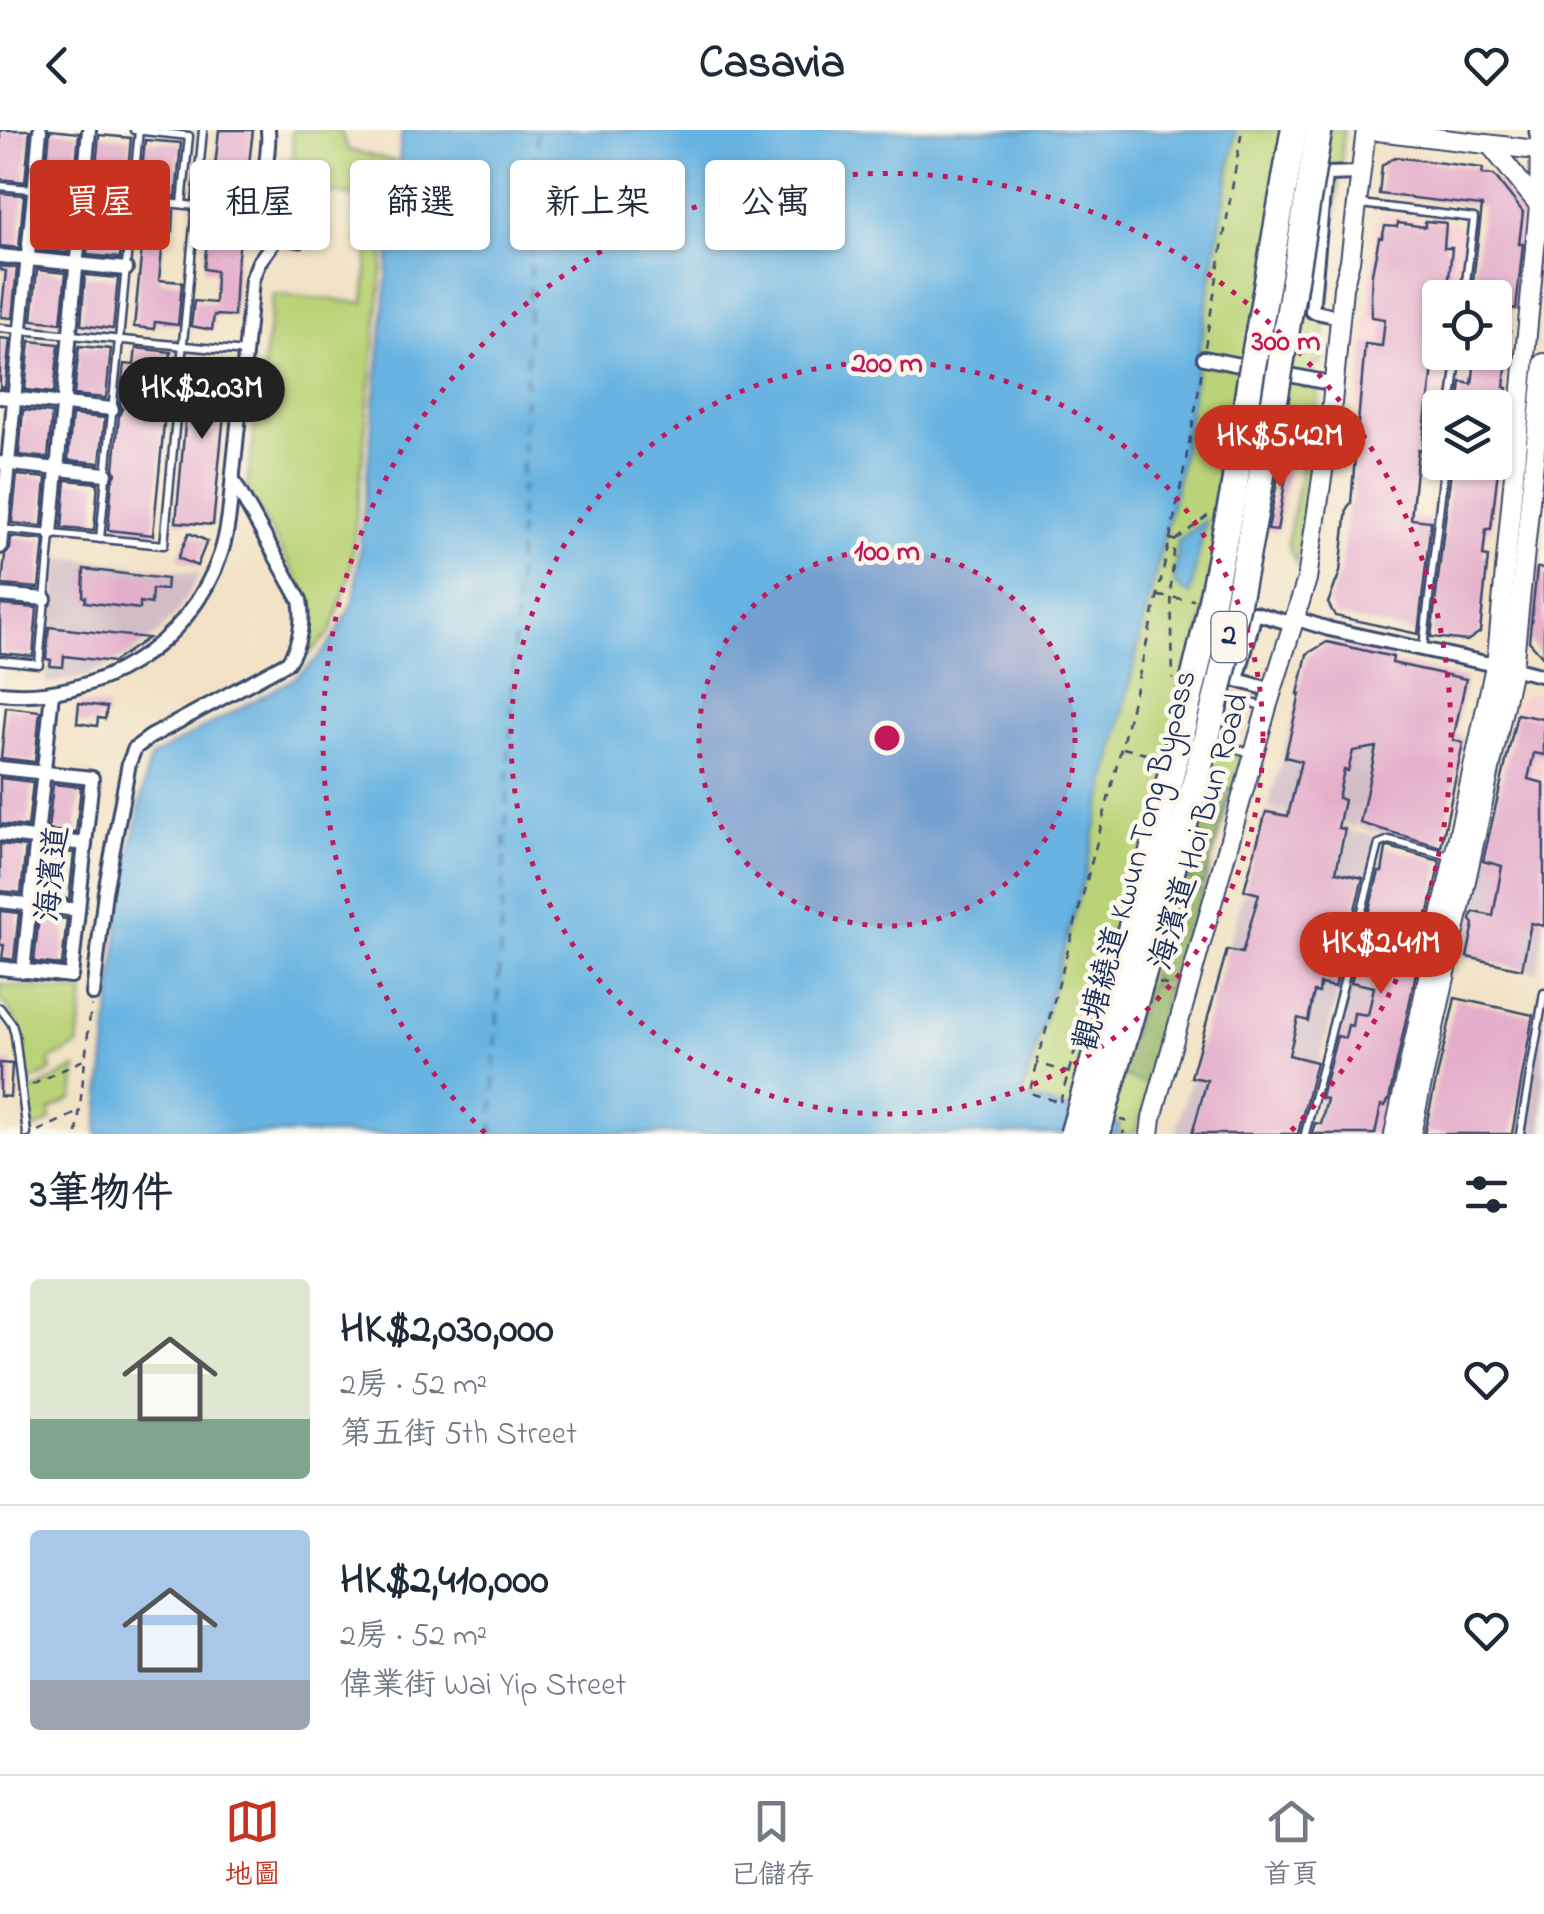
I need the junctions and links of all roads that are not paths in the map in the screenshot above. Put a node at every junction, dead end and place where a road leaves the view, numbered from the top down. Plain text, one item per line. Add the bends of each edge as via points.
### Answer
1 (40, 130) edge
2 (89, 130) edge
3 (138, 130) edge
4 (203, 130) edge
5 (268, 130) edge
6 (1294, 130) edge
7 (1319, 130) edge
8 (1368, 130) edge
9 (1539, 138) edge
10 (1492, 146) junction
11 (37, 160) edge
12 (86, 160) edge
13 (135, 160) edge
14 (200, 160) edge
15 (267, 160) edge
16 (1361, 173) junction
17 (0, 186) edge
18 (30, 190) edge
19 (170, 204) edge
20 (1357, 204) junction
21 (1539, 204) junction
22 (182, 205) junction
23 (190, 206) edge
24 (30, 236) edge
25 (77, 250) edge
26 (128, 250) edge
27 (192, 250) edge
28 (268, 250) edge
29 (0, 256) edge
30 (28, 259) junction
31 (76, 264) junction
32 (126, 268) junction
33 (1466, 280) edge
34 (1339, 317) junction
35 (0, 328) edge
36 (21, 330) junction
37 (70, 335) junction
38 (119, 340) junction
39 (182, 346) junction
40 (246, 352) junction
41 (1204, 358) road end
42 (1544, 362) edge
43 (1334, 384) junction
44 (7, 398) edge
45 (64, 404) junction
46 (112, 408) junction
47 (4, 463) edge
48 (57, 469) junction
49 (106, 474) junction
50 (232, 478) junction
51 (1443, 480) edge
52 (1, 529) edge
53 (51, 534) junction
54 (100, 539) junction
55 (0, 546) edge
56 (0, 595) edge
57 (45, 599) junction
58 (1289, 620) junction
59 (1422, 649) junction
60 (0, 660) edge
61 (1504, 666) junction
62 (1544, 676) edge
63 (1262, 686) dead end
64 (52, 693) junction
65 (0, 697) edge
66 (1267, 707) junction
67 (1222, 719) dead end
68 (1216, 737) dead end
69 (1254, 754) junction
70 (0, 768) edge
71 (44, 772) junction
72 (0, 834) edge
73 (36, 838) junction
74 (85, 844) junction
75 (1452, 857) junction
76 (0, 901) edge
77 (30, 904) junction
78 (78, 910) junction
79 (0, 968) edge
80 (23, 971) junction
81 (1544, 992) edge
82 (93, 994) road end
83 (0, 1008) edge
84 (1152, 1129) edge
85 (30, 1134) edge
86 (1073, 1134) edge
87 (1097, 1134) edge
88 (1305, 1134) edge
89 (1394, 1134) edge
90 (1411, 1134) edge
91 (1520, 1134) edge

1 - 11 street
2 - 12 street
3 - 13 lane
3 - 22 lane via 189,136
4 - 14 lane
5 - 15 street
6 - 86 highway, 觀塘繞道 Kwun Tong Bypass / 2, bridge via 1205,632 1152,854
7 - 87 highway, 觀塘繞道 Kwun Tong Bypass / 2, bridge via 1234,615 1194,789
8 - 10 main road
8 - 16 main road, 海濱道 Hoi Bun Road
9 - 10 main road
9 - 21 main road
10 - 21 main road
16 - 20 main road, 海濱道 Hoi Bun Road
16 - 34 street via 1325,174 1312,312
17 - 18 lane
19 - 22 lane
20 - 33 lane via 1474,218
20 - 34 main road, 海濱道 Hoi Bun Road
21 - 61 main road
22 - 23 lane
24 - 30 street
25 - 31 street
26 - 32 lane
27 - 39 lane
28 - 40 street via 252,279
29 - 30 street
30 - 31 street
30 - 36 street
31 - 32 street
31 - 37 street
32 - 38 lane
34 - 43 main road, 海濱道 Hoi Bun Road
35 - 36 lane
36 - 37 lane
36 - 44 street
37 - 38 lane
37 - 45 street
38 - 39 lane
38 - 46 lane
39 - 40 lane
39 - 54 lane via 164,545
40 - 50 street
41 - 43 street
42 - 61 main road
43 - 58 main road, 海濱道 Hoi Bun Road via 1307,580
44 - 45 street
44 - 47 street
45 - 46 street
45 - 48 street
46 - 49 lane
47 - 48 street
47 - 52 street
48 - 49 street
48 - 53 street
49 - 54 lane
50 - 64 street via 222,549 187,616 126,668
50 - 82 street via 300,600 297,644 288,662 135,748 104,892
51 - 59 lane
52 - 53 lane
52 - 55 street
53 - 54 lane
53 - 57 lane
56 - 57 street
57 - 60 lane via 39,664
58 - 59 street
58 - 63 street via 1255,613 1238,680
58 - 66 main road, 海濱道 Hoi Bun Road
59 - 61 street
61 - 62 street
61 - 75 main road
61 - 90 main road
64 - 65 street
64 - 71 street
66 - 67 lane via 1229,698
66 - 69 main road, 海濱道 Hoi Bun Road
68 - 69 lane via 1220,745
69 - 84 main road, 海濱道 Hoi Bun Road
70 - 71 street
71 - 73 street
71 - 74 street, 海濱道 via 92,778
72 - 73 street
73 - 74 street
73 - 77 street
74 - 78 street, 海濱道
75 - 88 lane via 1388,840 1380,844
75 - 89 main road
76 - 77 street
77 - 78 street
77 - 80 street
78 - 80 street, 海濱道 via 71,976
79 - 80 street
81 - 91 lane
83 - 85 lane via 12,1024

